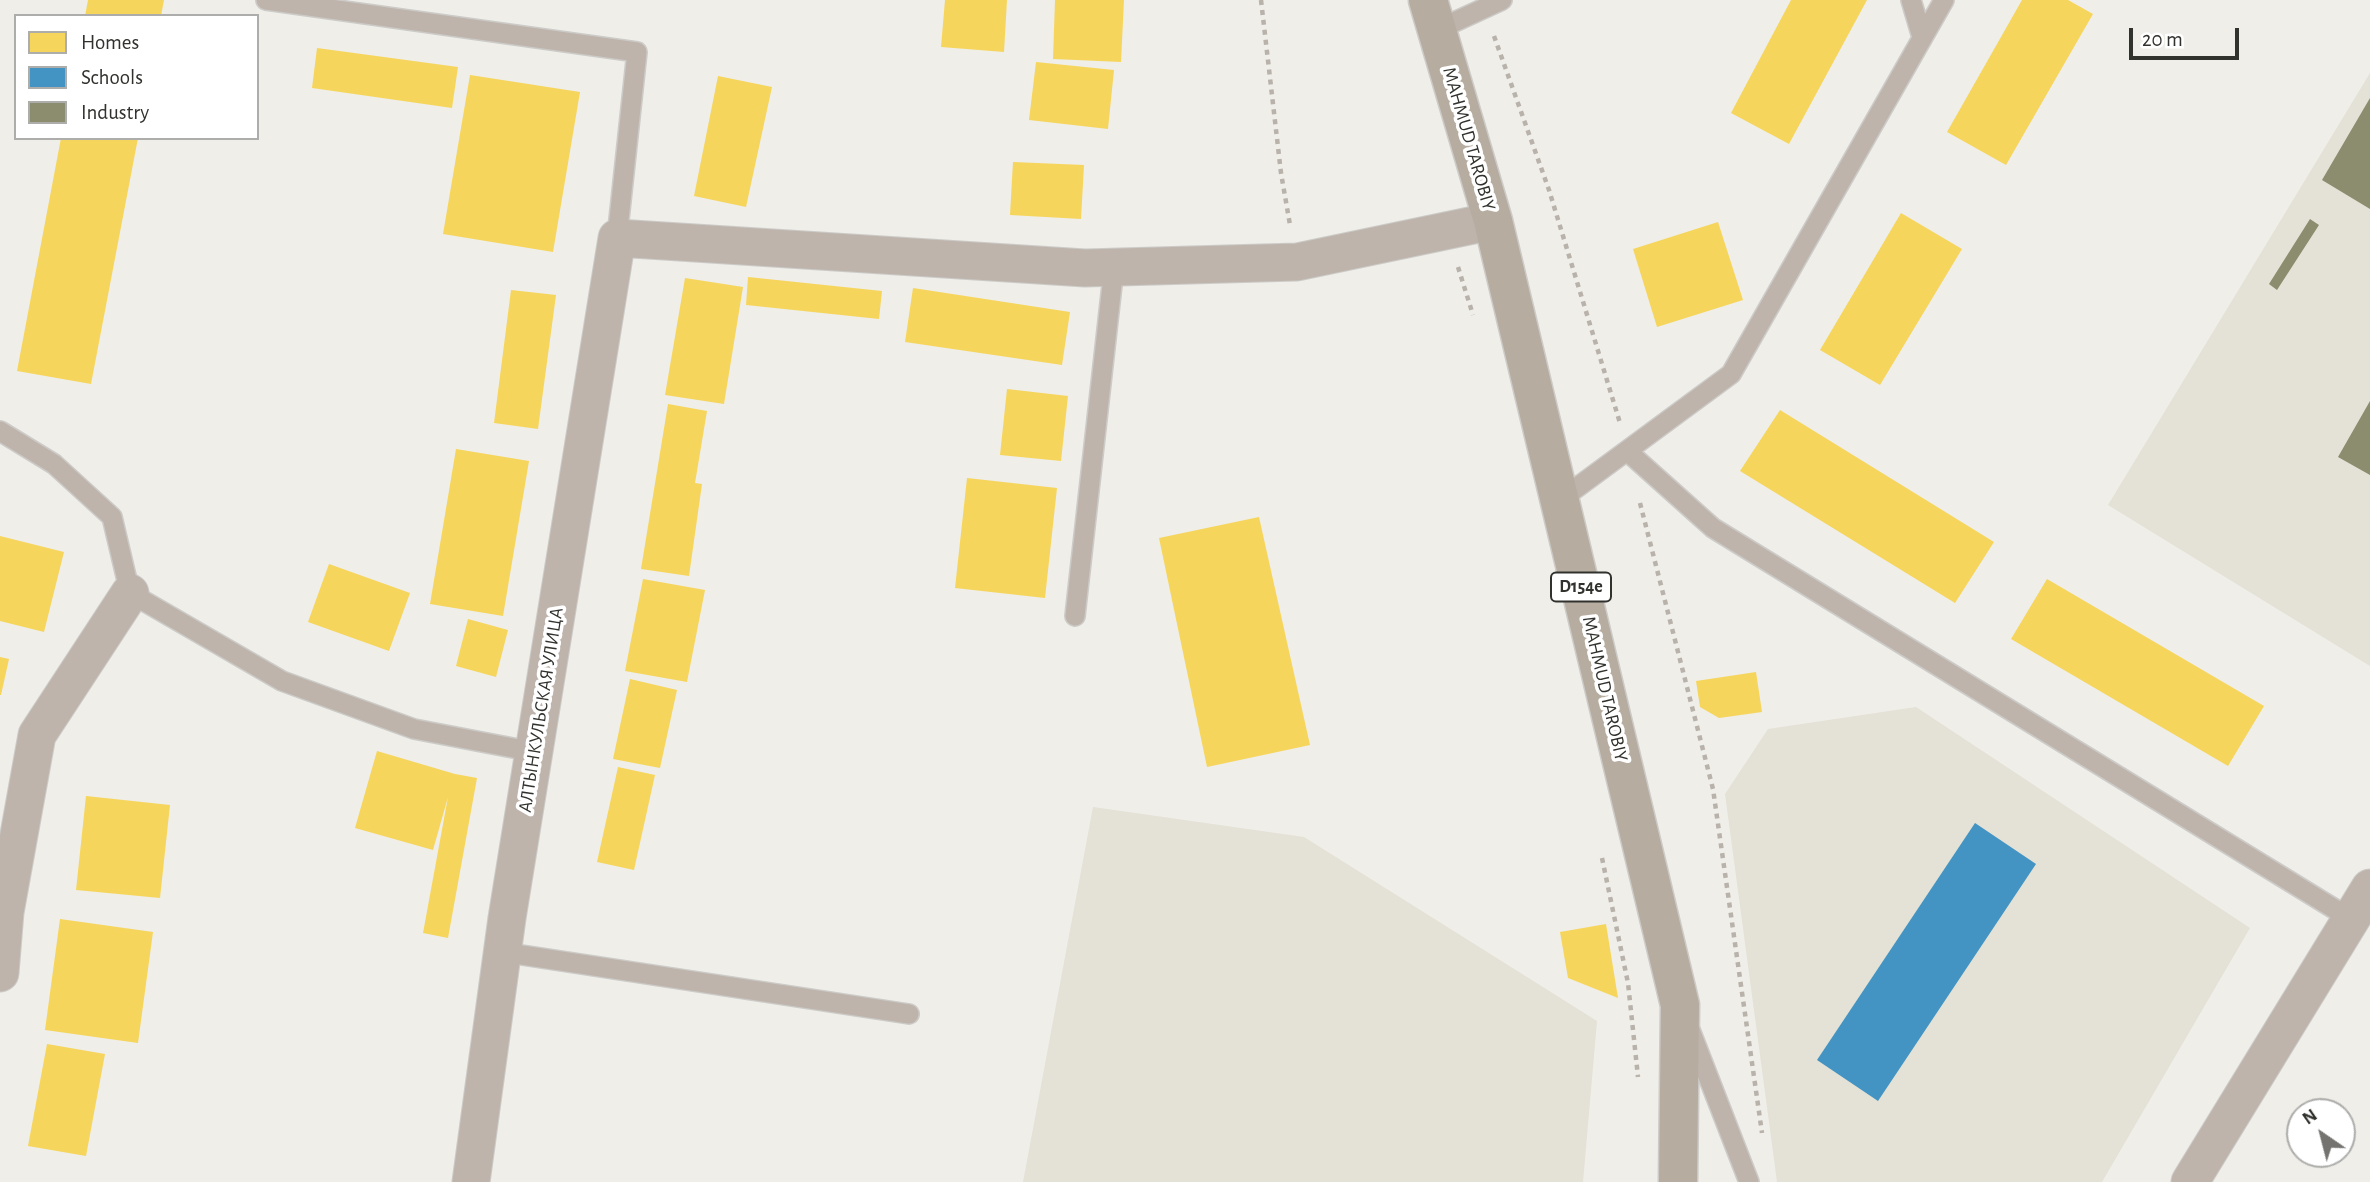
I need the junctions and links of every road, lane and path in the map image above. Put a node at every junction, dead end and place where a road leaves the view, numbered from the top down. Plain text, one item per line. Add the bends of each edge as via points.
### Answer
1 (266, 0) edge
2 (1261, 0) edge
3 (1911, 0) edge
4 (1944, 0) edge
5 (1493, 4) edge
6 (1432, 15) edge
7 (1923, 37) junction
8 (1493, 221) junction
9 (617, 239) junction
10 (1297, 262) junction
11 (1458, 266) dead end
12 (1114, 267) junction
13 (1474, 317) dead end
14 (0, 431) edge
15 (1627, 451) junction
16 (1560, 500) junction
17 (130, 593) junction
18 (1075, 616) dead end
19 (534, 752) junction
20 (1601, 849) dead end
21 (2370, 888) edge
22 (3, 912) edge
23 (2351, 919) junction
24 (502, 952) junction
25 (0, 973) edge
26 (1680, 1005) junction
27 (909, 1014) dead end
28 (1639, 1083) dead end
29 (1764, 1142) dead end
30 (471, 1182) edge
31 (1678, 1182) edge
32 (1749, 1182) edge
33 (2190, 1182) edge

1 - 9 lane via 637,52
2 - 10 path via 1281,173
3 - 7 lane
4 - 7 lane
5 - 6 lane
5 - 15 path
6 - 8 main road, MAHMUD TAROBIY / D154e
7 - 15 lane via 1731,374
8 - 10 street
8 - 16 main road, MAHMUD TAROBIY / D154e
9 - 12 street
9 - 19 street, АЛТЫНКУЛЬСКАЯ УЛИЦА
10 - 12 street
11 - 13 path
12 - 18 lane
14 - 17 lane via 54,464 112,517
15 - 16 lane
15 - 23 lane via 1713,528
15 - 29 path via 1713,789
16 - 26 main road, MAHMUD TAROBIY / D154e
17 - 19 lane via 282,681 414,729
17 - 22 street via 37,735
19 - 24 street, АЛТЫНКУЛЬСКАЯ УЛИЦА
20 - 28 path via 1628,983
21 - 23 street
22 - 25 street
23 - 33 street
24 - 27 lane
24 - 30 street, АЛТЫНКУЛЬСКАЯ УЛИЦА
26 - 31 main road, MAHMUD TAROBIY / D154e
26 - 32 lane

